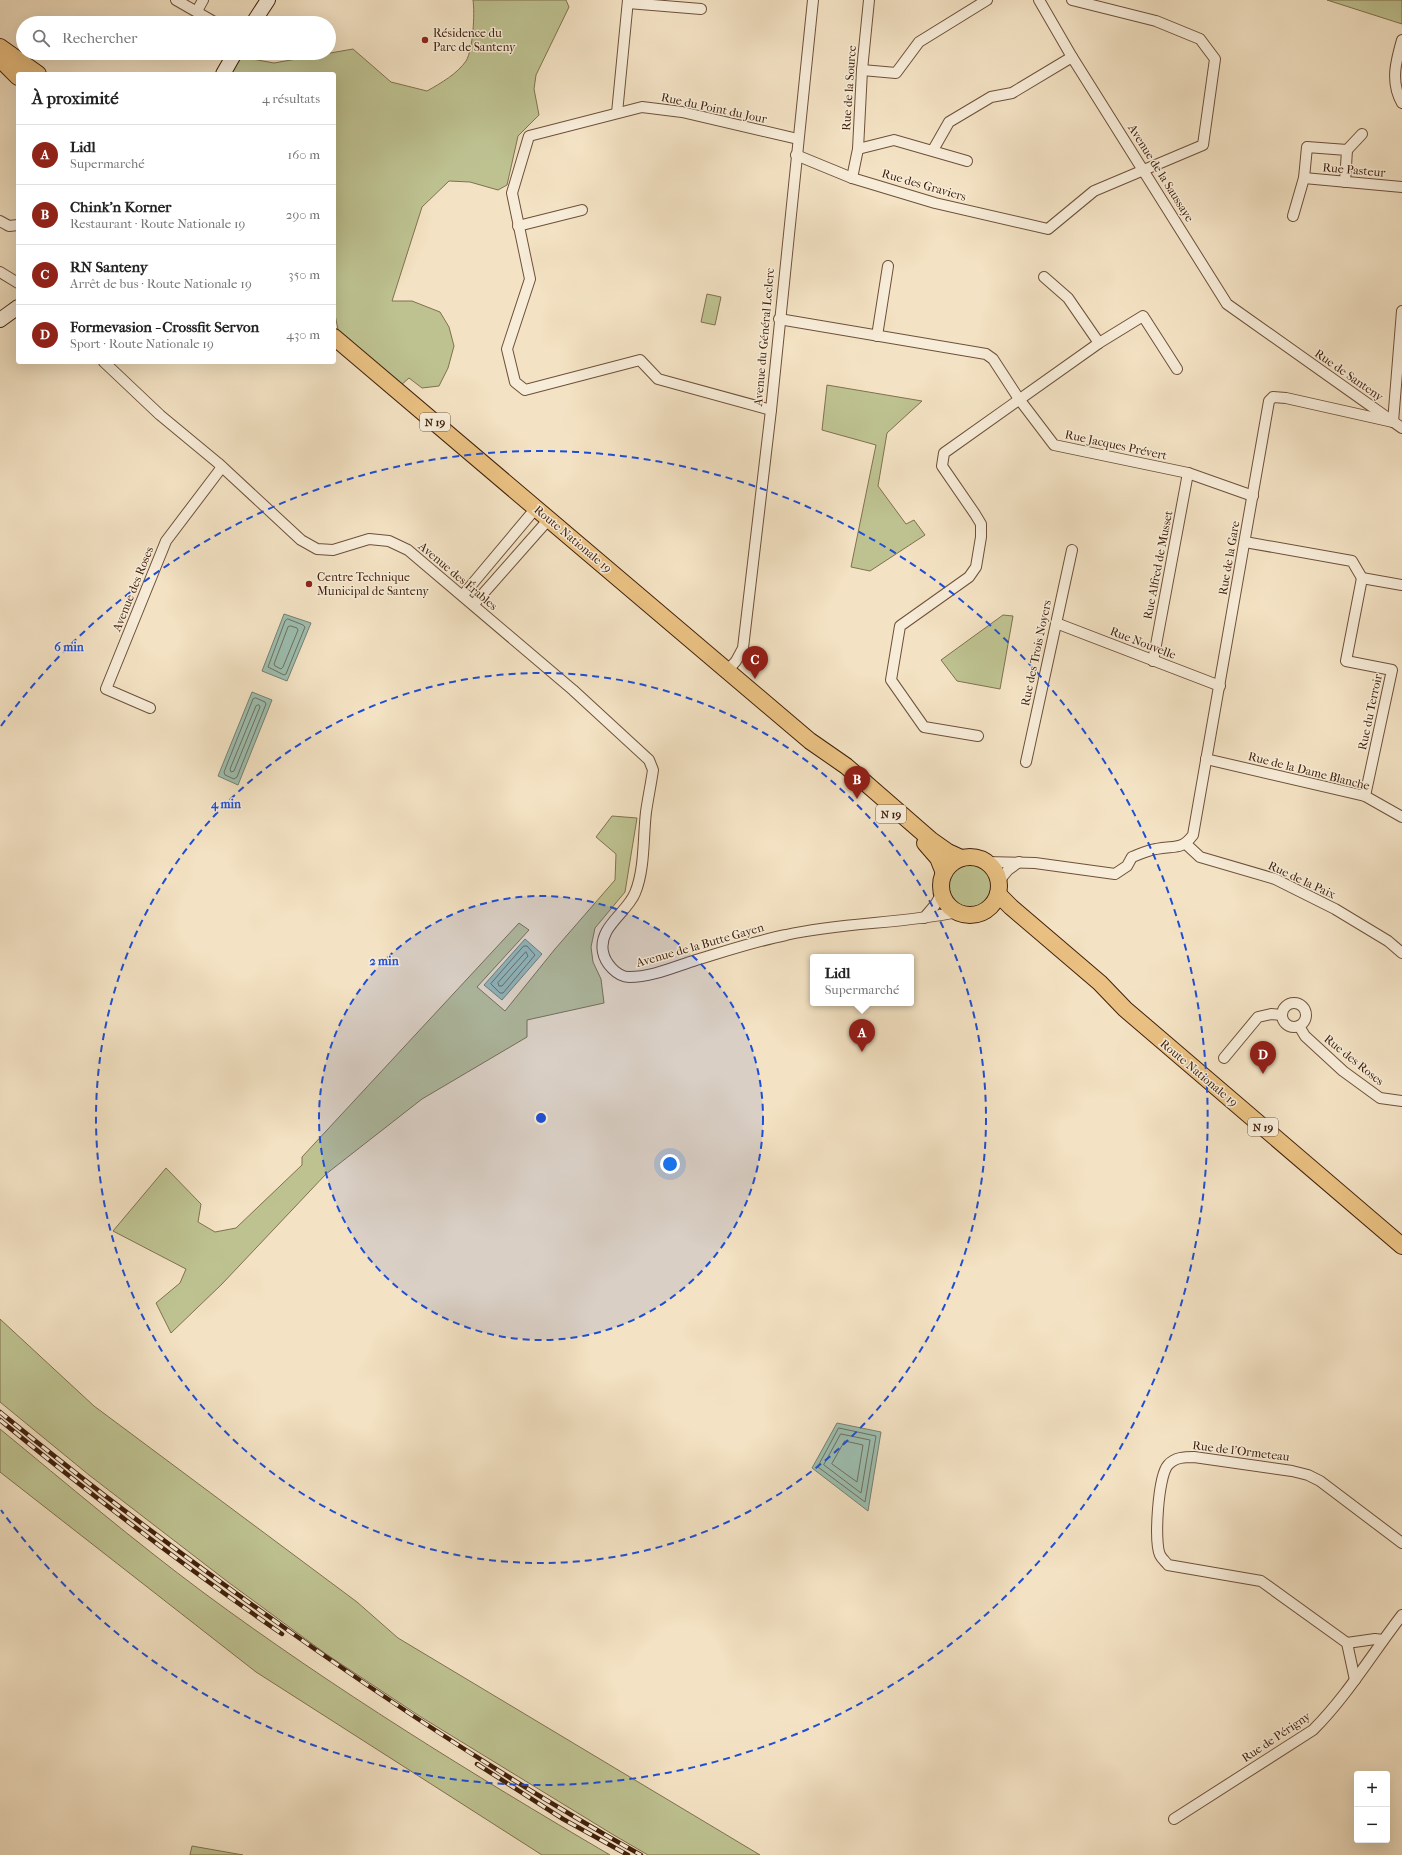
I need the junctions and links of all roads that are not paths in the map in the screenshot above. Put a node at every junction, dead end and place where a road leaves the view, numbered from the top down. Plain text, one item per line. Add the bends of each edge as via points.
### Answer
1 (176, 0) edge
2 (203, 0) edge
3 (268, 0) edge
4 (813, 0) edge
5 (869, 0) edge
6 (987, 0) edge
7 (1039, 0) edge
8 (1072, 0) edge
9 (628, 1) edge
10 (701, 9) dead end
11 (197, 11) junction
12 (205, 16) edge
13 (258, 16) edge
14 (1402, 40) edge
15 (0, 47) edge
16 (1072, 57) junction
17 (16, 58) edge
18 (0, 59) edge
19 (18, 60) edge
20 (230, 60) edge
21 (862, 70) junction
22 (35, 72) edge
23 (224, 72) edge
24 (16, 75) edge
25 (1402, 103) edge
26 (617, 113) junction
27 (1362, 134) dead end
28 (798, 139) junction
29 (858, 148) junction
30 (933, 150) junction
31 (1347, 150) junction
32 (796, 155) junction
33 (967, 161) dead end
34 (1144, 171) junction
35 (852, 178) junction
36 (1304, 178) junction
37 (1345, 182) junction
38 (1402, 187) edge
39 (582, 210) dead end
40 (1293, 216) dead end
41 (0, 221) edge
42 (16, 225) edge
43 (518, 226) junction
44 (888, 266) dead end
45 (0, 272) edge
46 (1044, 277) dead end
47 (16, 282) edge
48 (16, 308) edge
49 (1402, 311) edge
50 (779, 319) junction
51 (0, 320) edge
52 (877, 336) junction
53 (336, 339) edge
54 (1281, 342) joint
55 (1099, 343) junction
56 (106, 364) edge
57 (1177, 369) dead end
58 (1019, 399) junction
59 (770, 410) junction
60 (1393, 422) junction
61 (1402, 428) edge
62 (222, 467) junction
63 (1188, 473) junction
64 (1253, 496) junction
65 (536, 508) junction
66 (549, 519) junction
67 (1245, 542) junction
68 (1072, 550) dead end
69 (1362, 578) junction
70 (1402, 585) edge
71 (462, 595) junction
72 (474, 604) junction
73 (1056, 623) junction
74 (1153, 661) junction
75 (728, 670) junction
76 (1220, 686) junction
77 (150, 708) dead end
78 (978, 736) dead end
79 (812, 742) junction
80 (632, 744) joint
81 (1206, 760) junction
82 (1026, 762) dead end
83 (1365, 796) junction
84 (1402, 817) edge
85 (1186, 844) junction
86 (961, 858) junction
87 (986, 862) junction
88 (1019, 862) junction
89 (944, 873) junction
90 (998, 888) junction
91 (942, 893) junction
92 (988, 910) junction
93 (957, 912) junction
94 (924, 918) junction
95 (1402, 953) edge
96 (1125, 1009) junction
97 (1282, 1015) junction
98 (1299, 1026) junction
99 (1224, 1058) dead end
100 (1402, 1101) edge
101 (1402, 1246) edge
102 (1402, 1543) edge
103 (1402, 1615) edge
104 (1383, 1640) junction
105 (1347, 1643) junction
106 (1355, 1680) junction
107 (1174, 1819) dead end

1 - 11 street
2 - 11 street
3 - 13 street
4 - 28 street, Avenue du Général Leclerc
5 - 21 street, Rue de la Source
6 - 21 street via 919,42 896,73
7 - 16 street, Avenue de la Saussaye
8 - 34 street via 1156,21 1200,39 1215,59 1203,145
9 - 10 street
9 - 26 street
11 - 12 street
14 - 25 street via 1394,77 1395,89
15 - 17 main road
16 - 30 street via 1012,93 991,97 949,122
16 - 34 street, Avenue de la Saussaye
18 - 24 main road
19 - 22 main road
20 - 23 street
21 - 29 street, Rue de la Source
26 - 28 street, Rue du Point du Jour via 642,107 682,112
26 - 43 street, Rue du Point du Jour via 529,136 512,194
27 - 31 street
28 - 32 street, Avenue du Général Leclerc
29 - 30 street via 894,140
29 - 35 street, Rue de la Source
30 - 33 street
31 - 36 street via 1307,147
31 - 37 street
32 - 35 street, Rue des Graviers
32 - 50 street, Avenue du Général Leclerc
34 - 35 street, Rue des Graviers via 1094,191 1048,229 935,203
34 - 54 street, Avenue de la Saussaye via 1227,304
36 - 37 street, Rue Pasteur
36 - 40 street
37 - 38 street, Rue Pasteur
39 - 43 street
41 - 42 street via 9,226
43 - 59 street, Rue du Point du Jour via 530,278 507,349 515,382 525,390 640,360 658,380
44 - 52 street
45 - 47 street
46 - 55 street via 1068,298
48 - 51 street
49 - 60 street
50 - 52 street, Rue Jacques Prévert
50 - 59 street, Avenue du Général Leclerc
52 - 58 street, Rue Jacques Prévert via 986,354 993,359
53 - 65 main road, Route Nationale 19 / N 19
54 - 60 street, Rue de Santeny
55 - 57 street via 1143,316
55 - 58 street
56 - 62 street, Avenue des Érables via 160,415
58 - 63 street, Rue Jacques Prévert via 1054,445
58 - 78 street via 944,453 942,466 981,524 982,537 976,567 969,577 900,626 891,680 924,727
59 - 75 street, Avenue du Général Leclerc via 743,648
60 - 61 street, Rue de Santeny
60 - 64 street, Rue de la Gare via 1274,397 1269,401
62 - 71 street, Avenue des Érables via 301,540 317,549 333,550 369,539 388,541 408,550
62 - 77 street, Avenue des Roses via 166,541 106,689
63 - 64 street, Rue Jacques Prévert
63 - 74 street, Rue Alfred de Musset
64 - 67 street, Rue de la Gare
65 - 66 main road, Route Nationale 19 / N 19
65 - 71 street
66 - 72 street
66 - 75 main road, Route Nationale 19 / N 19
67 - 69 street via 1352,561
67 - 76 street, Rue de la Gare
68 - 73 street, Rue des Trois Noyers
69 - 70 street
69 - 83 street, Rue du Terroir via 1346,661 1392,670
71 - 72 street, Avenue des Érables
72 - 80 street, Avenue des Érables
73 - 74 street, Rue Nouvelle
73 - 82 street, Rue des Trois Noyers
74 - 76 street, Rue Nouvelle
75 - 79 main road, Route Nationale 19 / N 19
76 - 81 street, Rue de la Gare
79 - 86 main road, Route Nationale 19 / N 19 via 846,766 932,840
79 - 89 main road, Route Nationale 19 / N 19 via 830,762 927,845 938,858
80 - 94 street, Avenue de la Butte Gayen via 649,760 653,770 640,874 636,892 630,903 608,928 603,940 606,962 627,978 646,976 786,935 865,922
81 - 83 street, Rue de la Dame Blanche
81 - 85 street, Rue de la Gare via 1193,835
83 - 84 street, Rue de la Dame Blanche
85 - 88 street via 1156,849 1132,857 1127,866 1115,874
85 - 95 street, Rue de la Paix via 1200,857 1275,879 1335,909 1388,941
86 - 87 main road via 971,857
86 - 89 main road
87 - 88 street
87 - 90 main road via 995,872
88 - 90 street via 1008,870
89 - 91 main road
90 - 92 main road via 994,903
90 - 96 main road, Route Nationale 19 / N 19 via 1011,907 1100,983
91 - 93 main road via 946,902
91 - 94 street
92 - 93 main road via 969,916
92 - 96 main road, Route Nationale 19 / N 19 via 1008,915 1082,979
93 - 94 street, Avenue de la Butte Gayen
96 - 101 main road, Route Nationale 19 / N 19
97 - 98 street via 1287,1025
97 - 98 street via 1283,1008 1288,1004 1300,1004 1306,1013 1305,1021
97 - 99 street via 1258,1017
98 - 100 street, Rue des Roses via 1305,1036 1343,1072 1380,1098
102 - 105 street, Rue de l'Ormeteau via 1320,1481 1308,1475 1194,1457 1179,1458 1168,1465 1162,1476 1159,1493 1158,1541 1160,1555 1168,1565 1261,1581
103 - 104 street, Rue de Périgny
104 - 105 street
104 - 106 street, Rue de Périgny
105 - 106 street
106 - 107 street, Rue de Périgny via 1313,1730

